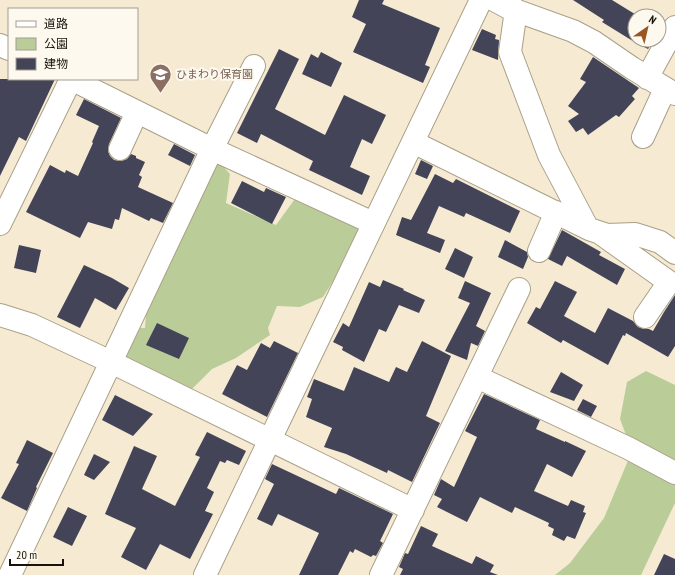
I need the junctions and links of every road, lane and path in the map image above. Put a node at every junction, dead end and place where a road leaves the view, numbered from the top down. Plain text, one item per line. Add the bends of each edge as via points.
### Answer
1 (481, 0) edge
2 (494, 0) edge
3 (516, 10) junction
4 (675, 26) edge
5 (254, 66) dead end
6 (71, 80) edge
7 (73, 80) edge
8 (662, 87) edge
9 (137, 112) junction
10 (643, 137) dead end
11 (413, 142) junction
12 (120, 149) dead end
13 (212, 149) junction
14 (556, 212) junction
15 (373, 223) junction
16 (0, 224) edge
17 (594, 230) junction
18 (539, 251) dead end
19 (675, 253) edge
20 (519, 289) dead end
21 (0, 315) edge
22 (645, 317) dead end
23 (111, 362) junction
24 (477, 377) junction
25 (269, 440) junction
26 (675, 473) edge
27 (413, 510) junction
28 (10, 575) edge
29 (205, 575) edge
30 (381, 575) edge

1 - 11 street
2 - 3 street
3 - 8 street via 578,33
3 - 17 street via 510,52 549,155
4 - 8 street
5 - 13 street
6 - 16 street
7 - 9 street
8 - 10 street
9 - 12 street
9 - 13 street
11 - 14 street
11 - 15 street
13 - 15 street
13 - 23 street
14 - 17 street
14 - 18 street
15 - 25 street
17 - 19 street via 606,235 635,234 660,242
17 - 22 street via 669,282
20 - 24 street
21 - 23 street via 32,325
23 - 25 street
23 - 28 street
24 - 26 street via 608,438
24 - 27 street
25 - 27 street
25 - 29 street
27 - 30 street

